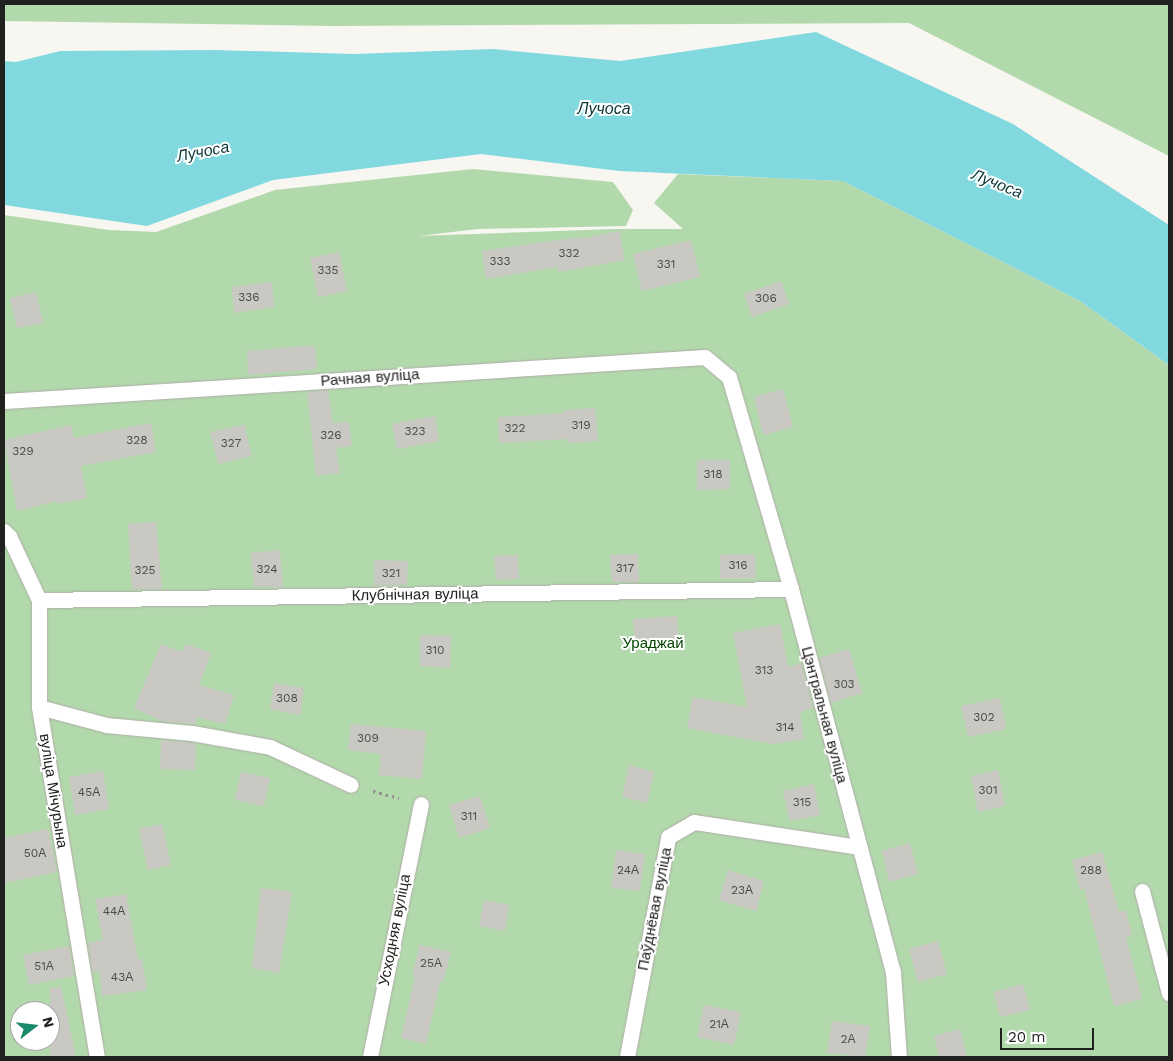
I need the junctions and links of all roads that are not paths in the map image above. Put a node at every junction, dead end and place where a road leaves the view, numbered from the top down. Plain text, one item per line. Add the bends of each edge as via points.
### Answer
1 (729, 378) joint
2 (4, 401) edge
3 (4, 531) edge
4 (791, 589) junction
5 (39, 600) junction
6 (39, 707) junction
7 (351, 785) road end
8 (421, 804) road end
9 (859, 847) junction
10 (1142, 891) dead end
11 (1169, 992) edge
12 (97, 1057) edge
13 (370, 1057) edge
14 (627, 1057) edge
15 (899, 1057) edge

1 - 2 lane, Рачная вуліца via 705,357
1 - 4 lane, Цэнтральная вуліца
3 - 5 lane, вуліца Мічурына
4 - 5 lane, Клубнічная вуліца
4 - 9 lane, Цэнтральная вуліца
5 - 6 lane, вуліца Мічурына
6 - 7 lane via 106,725 192,733 270,747
6 - 12 lane, вуліца Мічурына
8 - 13 lane, Усходняя вуліца
9 - 14 lane, Паўднёвая вуліца via 694,822 668,837
9 - 15 lane, Цэнтральная вуліца via 892,972
10 - 11 lane

